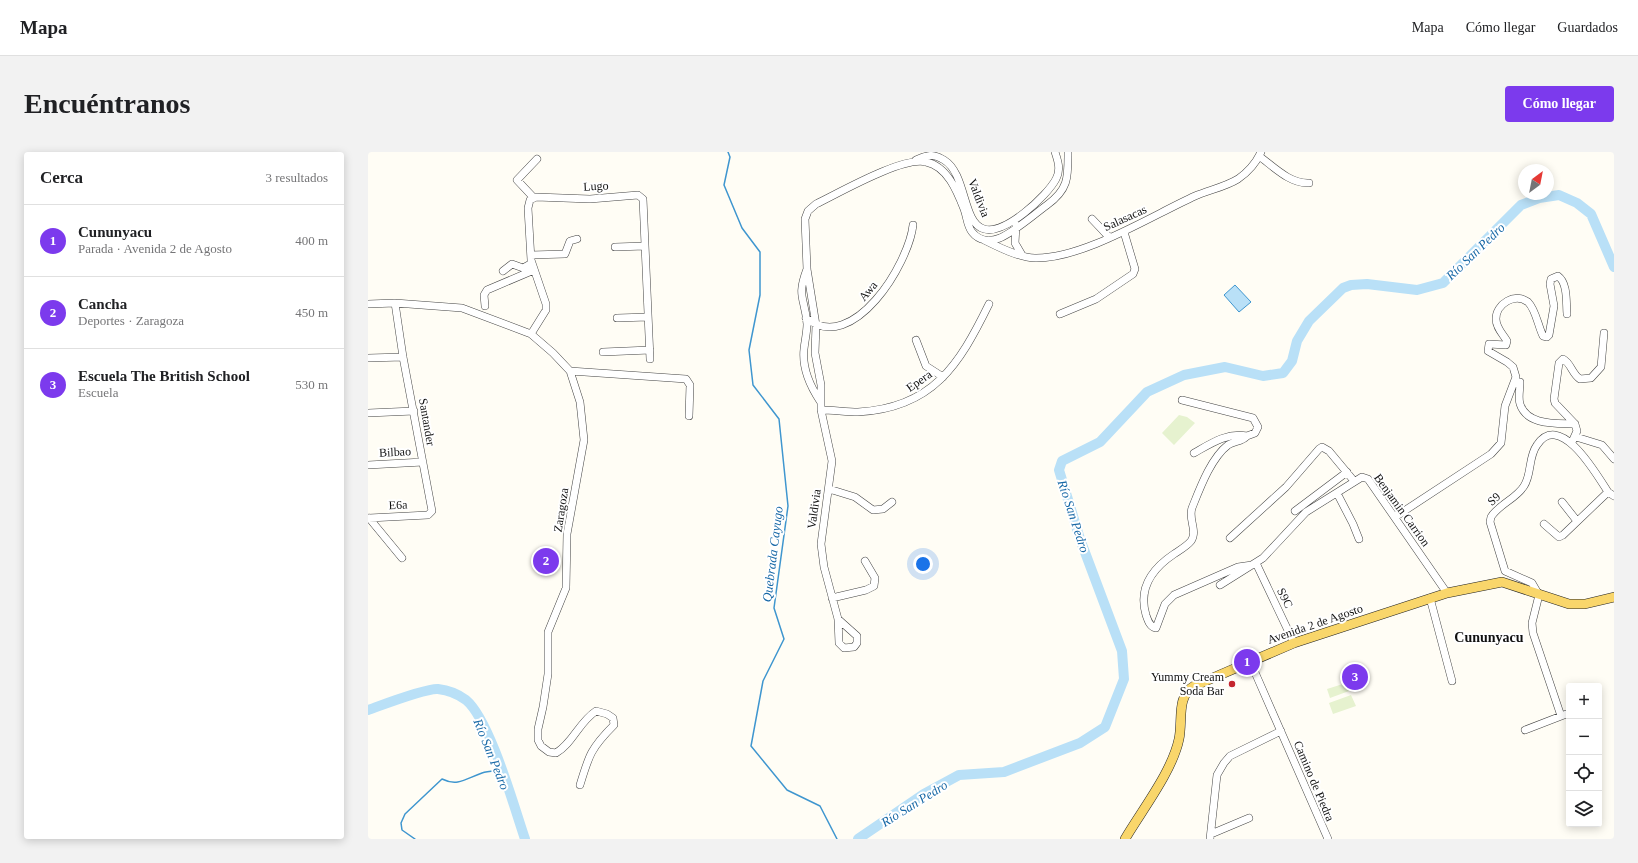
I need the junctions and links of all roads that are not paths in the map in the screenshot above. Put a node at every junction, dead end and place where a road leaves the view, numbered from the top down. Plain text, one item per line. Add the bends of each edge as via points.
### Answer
1 (1055, 152) edge
2 (1068, 152) edge
3 (1260, 154) edge
4 (537, 159) dead end
5 (1309, 183) dead end
6 (533, 197) junction
7 (966, 209) junction
8 (1016, 219) junction
9 (1092, 220) dead end
10 (913, 225) dead end
11 (1016, 228) junction
12 (1124, 232) junction
13 (1109, 237) junction
14 (577, 239) dead end
15 (984, 240) junction
16 (645, 246) junction
17 (615, 247) dead end
18 (531, 255) junction
19 (1022, 255) junction
20 (533, 267) junction
21 (807, 269) junction
22 (503, 271) dead end
23 (395, 303) junction
24 (368, 304) edge
25 (989, 304) dead end
26 (485, 306) dead end
27 (1060, 314) dead end
28 (1567, 314) dead end
29 (648, 317) junction
30 (617, 318) dead end
31 (806, 318) junction
32 (816, 325) junction
33 (1604, 333) dead end
34 (531, 334) junction
35 (916, 340) dead end
36 (650, 350) junction
37 (602, 352) dead end
38 (403, 357) junction
39 (368, 358) edge
40 (650, 359) dead end
41 (570, 371) junction
42 (943, 377) junction
43 (1520, 382) dead end
44 (1182, 400) dead end
45 (820, 401) junction
46 (821, 410) junction
47 (414, 411) junction
48 (368, 413) edge
49 (689, 416) dead end
50 (1575, 424) junction
51 (1247, 436) junction
52 (1574, 440) junction
53 (1194, 453) dead end
54 (1614, 459) edge
55 (423, 462) junction
56 (368, 465) edge
57 (1347, 472) junction
58 (1354, 481) junction
59 (829, 489) junction
60 (1337, 493) junction
61 (1611, 494) edge
62 (892, 502) dead end
63 (1562, 502) dead end
64 (1295, 511) dead end
65 (428, 515) joint
66 (369, 518) edge
67 (1395, 518) junction
68 (1577, 521) junction
69 (1544, 524) dead end
70 (1230, 538) dead end
71 (1359, 539) dead end
72 (402, 558) dead end
73 (865, 561) dead end
74 (1254, 564) junction
75 (1220, 585) dead end
76 (1447, 593) junction
77 (1539, 594) junction
78 (1614, 597) edge
79 (832, 598) junction
80 (1430, 598) junction
81 (838, 619) dead end
82 (1294, 643) junction
83 (1250, 661) junction
84 (1452, 681) dead end
85 (1566, 715) edge
86 (1561, 716) junction
87 (1525, 730) dead end
88 (1281, 731) junction
89 (580, 785) dead end
90 (1249, 818) dead end
91 (1211, 837) edge
92 (1125, 839) edge
93 (1328, 839) edge

1 - 8 street, Valdivia via 1059,162 1056,178 1041,197
2 - 11 street via 1068,177 1061,193
3 - 5 street via 1292,180 1302,184
3 - 12 street, Salasacas via 1248,171 1237,180 1196,196
4 - 6 street via 517,180
6 - 16 street, Lugo via 590,198 640,195 643,199
6 - 18 street via 528,208
7 - 8 street, Valdivia via 975,223 984,229 990,230
7 - 15 street, Salasacas via 972,233
7 - 21 street, Valdivia via 942,170 916,160 899,165 816,204 808,211 805,219
8 - 11 street
9 - 13 street
10 - 32 street, Awa via 909,246 889,283 868,309 847,323
11 - 15 street via 999,238
11 - 19 street via 1016,243
12 - 13 street, Salasacas
12 - 27 street via 1135,269 1133,274 1096,299
13 - 19 street, Salasacas via 1053,257 1035,258
14 - 18 street via 570,241 565,254
15 - 19 street, Salasacas
16 - 17 street
16 - 29 street, Lugo
18 - 20 street
20 - 22 street via 523,268 512,264
20 - 26 street via 487,290 484,295
20 - 34 street via 546,308
21 - 31 street, Valdivia via 800,295
21 - 32 street, Valdivia
23 - 24 street, Zaragoza
23 - 34 street, Zaragoza via 455,306
23 - 38 street, Santander
25 - 42 street, Epera via 967,347
28 - 67 street via 1565,286 1558,276 1551,279 1550,284 1554,306 1547,338 1543,336 1526,301 1511,298 1502,306 1496,321 1507,341 1506,345 1489,344 1488,351 1513,367 1516,377 1505,406 1501,443 1491,454
29 - 30 street
29 - 36 street, Lugo
31 - 32 street
31 - 45 street, Valdivia via 804,362 814,392
32 - 45 street, Valdivia
33 - 50 street via 1601,367 1591,378 1580,379 1574,375 1567,361 1563,359 1559,363 1555,403
34 - 41 street, Zaragoza
35 - 42 street via 926,366
36 - 37 street
36 - 40 street, Lugo
38 - 39 street
38 - 47 street, Santander
41 - 49 street via 686,379 690,385
41 - 89 street, Zaragoza via 580,402 584,440 567,534 566,588 548,632 548,674 538,740 549,752 556,753 565,748 584,720 596,710 613,718 614,726 589,755
42 - 46 street, Epera via 923,394 892,407 858,412
43 - 50 street via 1520,404 1534,420
44 - 51 street via 1253,418 1258,428 1255,433
45 - 46 street, Valdivia
46 - 59 street, Valdivia via 832,461
47 - 48 street
47 - 55 street, Santander
50 - 52 street via 1577,431
51 - 53 street via 1233,435 1220,439
51 - 74 street via 1227,446 1216,457 1208,472 1191,514 1194,533 1191,542 1163,562 1151,575 1144,596 1148,621 1156,628 1165,604 1174,595 1238,567
52 - 54 street via 1602,445
52 - 61 street
52 - 77 street, S9 via 1554,435 1542,439 1533,452 1525,485 1491,517 1490,522 1505,571 1532,583
55 - 56 street, Bilbao
55 - 65 street, Santander via 432,511
57 - 58 street, Benjamin Carrion
57 - 64 street
57 - 70 street, Benjamin Carrion via 1329,451 1319,448 1286,487
58 - 60 street
58 - 67 street, Benjamin Carrion via 1362,477 1368,479
59 - 62 street via 855,497 873,510 883,509
59 - 79 street, Valdivia via 822,523 821,544
60 - 71 street
60 - 74 street via 1306,512 1263,558
61 - 68 street
63 - 68 street
65 - 66 street, E6a
66 - 72 street
67 - 76 street, Benjamin Carrion
68 - 69 street via 1558,537
73 - 79 street via 875,578 874,586
74 - 75 street
74 - 82 street, S9C
76 - 77 main road, Avenida 2 de Agosto via 1502,582
76 - 80 main road, Avenida 2 de Agosto
77 - 78 main road, Avenida 2 de Agosto via 1569,604 1585,604
77 - 86 street via 1532,623 1533,633
79 - 81 street, Valdivia
80 - 82 main road, Avenida 2 de Agosto
80 - 84 street
82 - 83 main road, Avenida 2 de Agosto
83 - 88 street, Camino de Piedra
83 - 92 main road, Avenida 2 de Agosto via 1194,686 1185,693 1174,755
85 - 86 street
86 - 87 street
88 - 91 street, Camino de Piedra via 1230,756 1224,763 1217,775
88 - 93 street, Camino de Piedra
90 - 91 street

